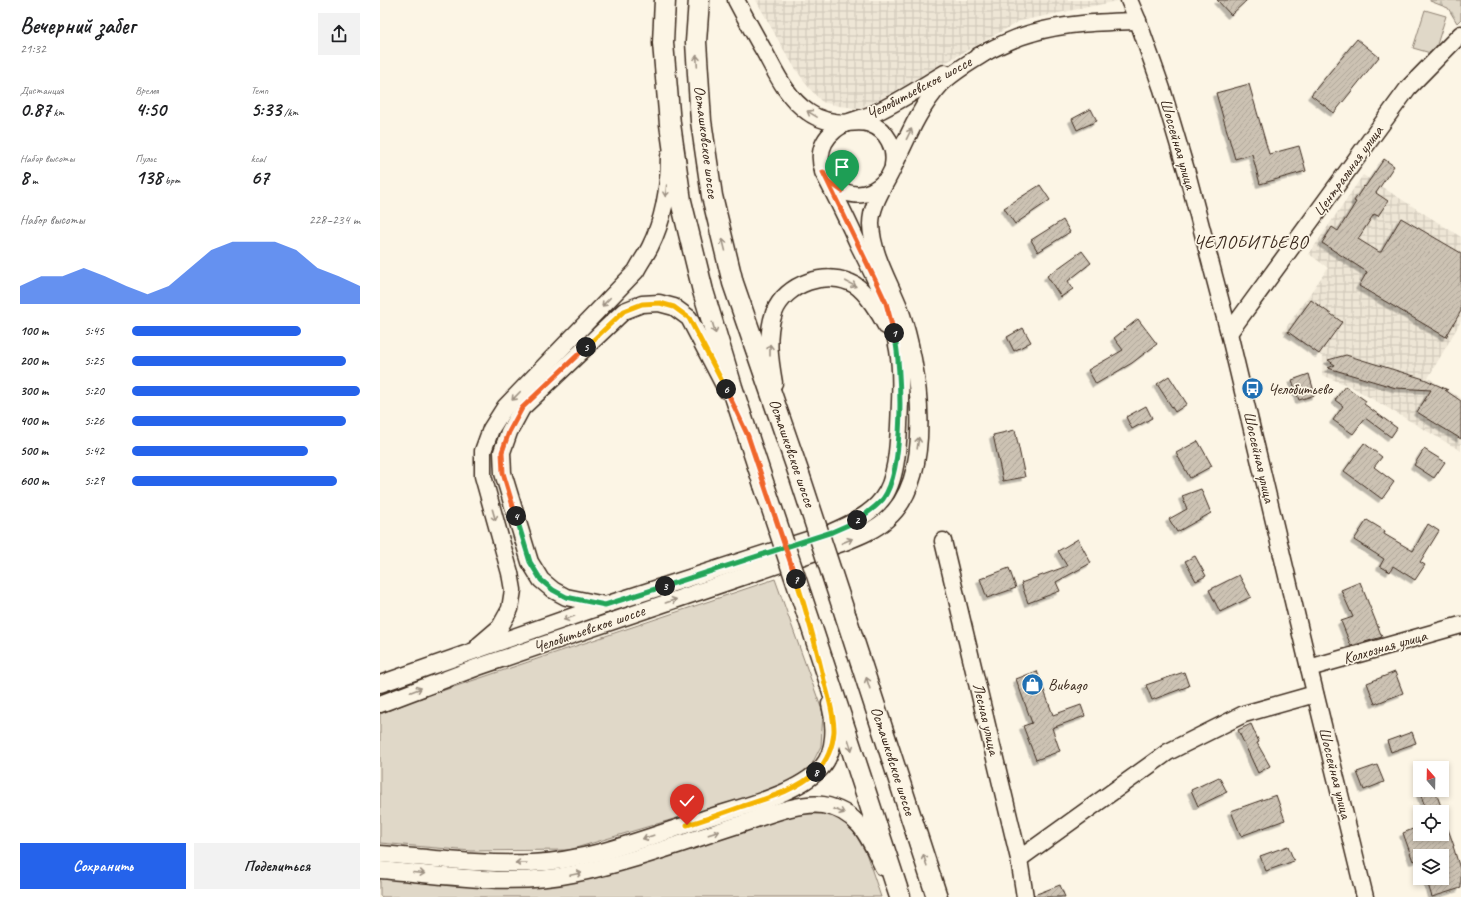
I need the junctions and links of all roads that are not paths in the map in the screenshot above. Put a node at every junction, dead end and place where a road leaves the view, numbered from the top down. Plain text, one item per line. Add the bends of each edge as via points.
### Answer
1 (665, 0) edge
2 (699, 0) edge
3 (736, 0) edge
4 (1129, 0) edge
5 (1138, 21) junction
6 (1461, 34) edge
7 (988, 51) junction
8 (849, 123) junction
9 (670, 124) junction
10 (823, 172) junction
11 (890, 174) junction
12 (1229, 333) junction
13 (900, 387) junction
14 (784, 430) junction
15 (748, 436) junction
16 (943, 541) dead end
17 (605, 605) junction
18 (1461, 624) edge
19 (812, 628) junction
20 (472, 651) junction
21 (1309, 668) junction
22 (380, 684) edge
23 (1315, 694) junction
24 (380, 704) edge
25 (380, 854) edge
26 (1018, 859) junction
27 (380, 870) edge
28 (897, 897) edge
29 (900, 897) edge
30 (937, 897) edge
31 (1025, 897) edge
32 (1366, 897) edge

1 - 9 main road, Осташковское шоссе via 663,43
14 -> 2 main road, Осташковское шоссе via 733,283 712,196 701,121 696,42
8 -> 3 street via 821,119 795,101 781,83
4 - 5 street, Шоссейная улица
5 - 7 street, Челобитьевское шоссе via 1048,29 1018,37
5 - 12 street, Шоссейная улица via 1178,140
6 - 12 street, Центральная улица via 1408,88
7 - 8 street, Челобитьевское шоссе via 878,112
11 -> 7 street, Челобитьевское шоссе via 917,118 932,94 953,74
8 - 10 street, Челобитьевское шоссе via 834,130 827,138 821,155
8 - 11 street, Челобитьевское шоссе via 869,124 886,135 893,150 894,161
9 -> 15 main road, Осташковское шоссе via 681,201 703,291
9 -> 20 street via 669,159 660,224 636,271 505,408 491,429 483,452 483,476 513,590 510,609 500,627
10 - 11 street, Челобитьевское шоссе via 835,188 851,194 872,192 880,187
10 - 13 street, Челобитьевское шоссе via 886,303 898,350
24 -> 11 street, Челобитьевское шоссе via 478,667 842,543 870,531 888,519 901,503 910,485 919,436 919,401 909,337 872,241 871,221 877,199
12 - 21 street, Шоссейная улица
14 -> 13 street via 770,358 770,327 775,311 787,295 802,284 822,278 840,279 855,285 871,302 890,333
13 - 17 street, Челобитьевское шоссе via 898,441 890,484 883,498 867,513 832,532
30 -> 14 main road, Осташковское шоссе, bridge
15 - 17 street via 689,318 674,307 660,303 642,304 624,311 522,408 502,452 503,473 530,562 541,580 553,590 566,597
15 - 19 main road, Осташковское шоссе, bridge
16 - 26 street, Лесная улица
17 -> 20 street, Челобитьевское шоссе
18 - 21 street, Колхозная улица
19 -> 25 street via 834,732 830,750 822,766 811,777 792,788 770,798 653,836 568,859 532,863 495,863
19 -> 29 main road, Осташковское шоссе
20 - 22 street, Челобитьевское шоссе
21 - 23 street, Шоссейная улица
23 - 26 street via 1244,714 1168,752
23 - 32 street, Шоссейная улица
26 - 31 street, Лесная улица
27 -> 28 street via 495,880 533,880 571,875 650,854 774,813 801,806 821,805 840,809 854,819 868,837

